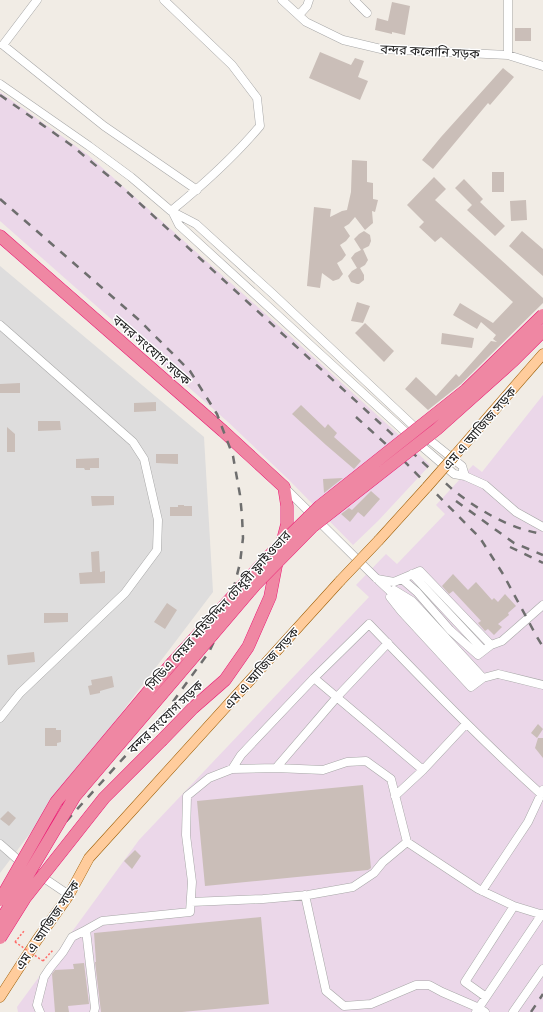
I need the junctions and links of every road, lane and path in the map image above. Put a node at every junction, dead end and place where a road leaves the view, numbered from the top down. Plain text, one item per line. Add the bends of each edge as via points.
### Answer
1 (37, 0) edge
2 (164, 0) edge
3 (282, 0) edge
4 (309, 0) edge
5 (354, 0) edge
6 (508, 0) edge
7 (367, 13) dead end
8 (299, 15) junction
9 (508, 55) junction
10 (543, 66) edge
11 (0, 84) edge
12 (197, 190) junction
13 (171, 211) junction
14 (0, 236) edge
15 (543, 315) edge
16 (0, 325) edge
17 (543, 331) edge
18 (543, 354) edge
19 (464, 476) junction
20 (284, 487) junction
21 (543, 527) edge
22 (412, 574) junction
23 (376, 578) junction
24 (402, 579) junction
25 (543, 605) edge
26 (388, 643) junction
27 (490, 645) junction
28 (483, 650) junction
29 (314, 678) junction
30 (480, 680) junction
31 (543, 684) edge
32 (337, 697) junction
33 (0, 718) edge
34 (466, 724) junction
35 (276, 768) junction
36 (232, 769) junction
37 (423, 770) junction
38 (542, 792) edge
39 (395, 796) junction
40 (407, 842) junction
41 (0, 844) edge
42 (482, 891) junction
43 (69, 895) junction
44 (305, 895) junction
45 (0, 900) edge
46 (191, 902) junction
47 (514, 906) junction
48 (542, 915) edge
49 (0, 922) edge
50 (86, 930) junction
51 (24, 931) dead end
52 (0, 938) edge
53 (53, 950) dead end
54 (543, 968) edge
55 (0, 997) edge
56 (486, 997) junction
57 (480, 1011) edge
58 (40, 1012) edge
59 (94, 1012) edge
60 (513, 1012) edge

1 - 12 street via 3,44 104,126
2 - 12 street via 232,65 257,98 260,126
3 - 8 street, বন্দর কলোনি সড়ক
4 - 8 street
5 - 7 street
6 - 9 street
8 - 9 street, বন্দর কলোনি সড়ক via 306,22 343,40 381,49
9 - 10 street, বন্দর কলোনি সড়ক
11 - 13 street via 131,177
12 - 13 street
13 - 19 street via 179,225 411,437 454,474
13 - 19 street via 196,224 274,294 421,433 462,466
14 - 20 highway, বন্দর সংযোগ সড়ক
15 - 45 highway, bridge via 466,390 320,506 272,553 173,662 56,802
16 - 33 street via 133,442 144,459 158,520 157,550 125,593 20,693
17 - 49 highway, সিডিএ মেয়র মহিউদ্দিন চৌধুরী ফ্লাইওভার, bridge via 437,429 312,527 255,585 75,796
18 - 43 main road, এম এ আজিজ সড়ক, bridge via 427,487 89,858
19 - 21 street via 485,485 516,512
20 - 23 street, বন্দর সংযোগ সড়ক
20 - 52 highway, বন্দর সংযোগ সড়ক, bridge via 287,524 270,597 248,647 225,680 192,708 104,798 25,898
22 - 24 street
22 - 27 street via 420,571
22 - 28 street
23 - 24 street via 394,582
23 - 30 street via 412,601
23 - 30 street via 401,611 471,687
24 - 28 street via 450,630 478,655
25 - 27 street via 502,641
26 - 29 street via 369,624
26 - 32 street
26 - 34 street
27 - 28 street
29 - 32 street
29 - 36 street via 241,755
30 - 31 street via 498,674
32 - 35 street
32 - 37 street
34 - 37 street
34 - 38 street
35 - 36 street
35 - 39 street via 323,770 347,762 366,761 391,779
36 - 46 street via 209,778 187,796 186,835 192,882
37 - 39 street
38 - 42 street via 528,822
39 - 40 street
40 - 42 street
40 - 44 street via 374,873 353,887
41 - 43 street
42 - 47 street
43 - 55 main road, এম এ আজিজ সড়ক
44 - 46 street
44 - 57 street via 326,991 344,1006 371,1004 416,985 429,985
46 - 50 street via 190,912 102,920
47 - 48 street
47 - 56 street via 465,982
48 - 56 street
50 - 58 street via 72,937 44,977 37,1005
50 - 59 street
51 - 53 path, bridge via 15,942 43,961
54 - 60 street
56 - 57 street

